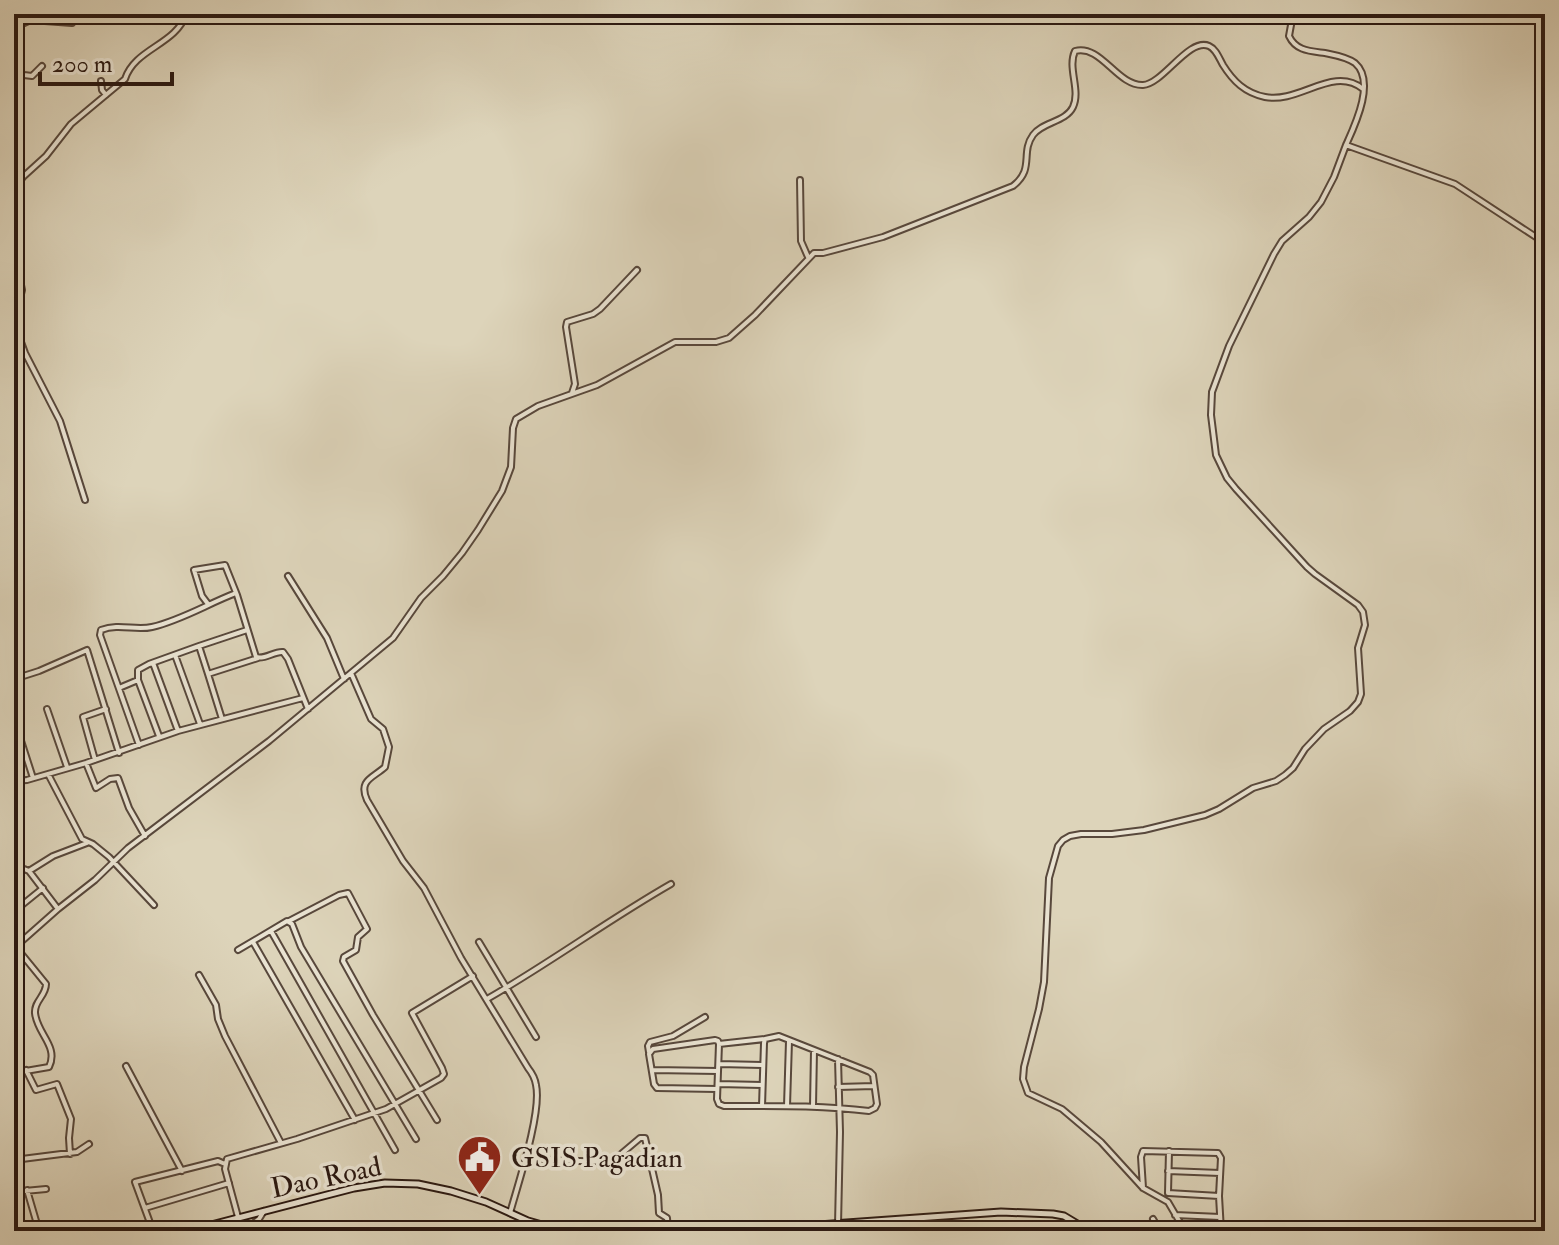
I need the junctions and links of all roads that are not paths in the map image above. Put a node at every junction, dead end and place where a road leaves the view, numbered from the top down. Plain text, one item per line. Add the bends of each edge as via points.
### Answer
1 (186, 14) edge
2 (1293, 14) edge
3 (72, 23) dead end
4 (14, 28) edge
5 (42, 66) dead end
6 (14, 68) edge
7 (101, 81) dead end
8 (1363, 89) junction
9 (106, 95) junction
10 (1346, 145) junction
11 (800, 180) dead end
12 (14, 188) edge
13 (1545, 243) edge
14 (808, 257) junction
15 (14, 269) edge
16 (637, 270) dead end
17 (572, 393) junction
18 (85, 500) dead end
19 (288, 576) dead end
20 (236, 593) junction
21 (208, 604) junction
22 (247, 630) junction
23 (199, 646) junction
24 (175, 655) junction
25 (258, 658) junction
26 (153, 663) junction
27 (351, 673) junction
28 (208, 674) junction
29 (14, 679) edge
30 (344, 679) junction
31 (138, 680) junction
32 (119, 688) junction
33 (303, 698) junction
34 (47, 709) dead end
35 (106, 709) junction
36 (308, 709) junction
37 (14, 719) edge
38 (222, 719) junction
39 (201, 725) junction
40 (178, 731) junction
41 (159, 737) junction
42 (139, 745) junction
43 (119, 753) junction
44 (95, 760) junction
45 (86, 763) junction
46 (67, 768) junction
47 (48, 774) junction
48 (33, 778) junction
49 (14, 781) edge
50 (145, 836) junction
51 (89, 842) junction
52 (114, 863) junction
53 (29, 871) junction
54 (14, 874) edge
55 (671, 884) dead end
56 (43, 888) junction
57 (22, 905) dead end
58 (154, 905) dead end
59 (58, 909) junction
60 (289, 921) junction
61 (271, 931) junction
62 (253, 942) junction
63 (479, 942) dead end
64 (15, 947) edge
65 (238, 950) dead end
66 (199, 975) dead end
67 (473, 976) junction
68 (507, 988) junction
69 (487, 999) junction
70 (705, 1017) dead end
71 (536, 1037) dead end
72 (765, 1039) junction
73 (789, 1041) junction
74 (719, 1044) junction
75 (814, 1050) junction
76 (649, 1052) junction
77 (838, 1058) junction
78 (719, 1064) junction
79 (762, 1065) junction
80 (126, 1066) dead end
81 (26, 1070) junction
82 (652, 1070) junction
83 (719, 1071) junction
84 (14, 1073) edge
85 (762, 1085) junction
86 (874, 1086) junction
87 (718, 1087) junction
88 (838, 1087) junction
89 (418, 1092) junction
90 (394, 1105) junction
91 (762, 1106) junction
92 (787, 1106) junction
93 (813, 1106) junction
94 (839, 1109) junction
95 (374, 1113) junction
96 (355, 1120) junction
97 (437, 1120) dead end
98 (416, 1139) dead end
99 (281, 1143) junction
100 (89, 1144) dead end
101 (395, 1150) dead end
102 (1169, 1151) junction
103 (70, 1154) junction
104 (525, 1159) junction
105 (14, 1160) edge
106 (225, 1164) junction
107 (182, 1171) junction
108 (1168, 1171) junction
109 (1220, 1173) junction
110 (229, 1183) junction
111 (1143, 1188) junction
112 (46, 1189) dead end
113 (27, 1190) junction
114 (14, 1192) edge
115 (1168, 1193) junction
116 (1219, 1196) junction
117 (1168, 1202) junction
118 (145, 1208) junction
119 (264, 1211) junction
120 (510, 1213) junction
121 (1175, 1215) junction
122 (238, 1217) junction
123 (1220, 1217) junction
124 (1153, 1219) dead end
125 (528, 1221) junction
126 (838, 1225) junction
127 (39, 1231) edge
128 (153, 1231) edge
129 (188, 1231) edge
130 (244, 1231) edge
131 (528, 1231) edge
132 (563, 1231) edge
133 (668, 1231) edge
134 (734, 1231) edge
135 (1089, 1231) edge
136 (1160, 1231) edge
137 (1185, 1231) edge
138 (1221, 1231) edge

1 - 9 street via 181,27 136,61
2 - 8 street via 1289,36 1295,45 1357,65
3 - 4 street via 31,20
5 - 6 street via 32,76
7 - 9 street
8 - 10 street
8 - 14 street via 1341,81 1289,97 1254,94 1236,83 1205,44 1152,82 1139,84 1078,49 1072,59 1073,108 1035,132 1019,181 914,226
9 - 12 street via 71,124
10 - 13 street via 1455,184
10 - 111 street via 1321,202 1282,241 1252,297 1216,382 1211,415 1216,455 1227,478 1315,574 1363,612 1358,702 1324,729 1276,781 1197,817 1127,832 1070,836 1058,846 1049,878 1044,982 1024,1067 1025,1088 1073,1118
11 - 14 street via 800,235
14 - 17 street via 729,338 675,342
15 - 18 street via 22,290 18,334 60,421
16 - 17 street via 600,309 567,322
17 - 27 street via 516,419 511,467 478,530 393,638
19 - 30 street via 327,638
20 - 21 street
20 - 21 street via 225,565 195,569
20 - 22 street
21 - 32 street via 149,628 101,630
22 - 23 street
22 - 25 street
23 - 24 street
23 - 28 street
24 - 26 street
24 - 39 street
25 - 28 street
25 - 33 street via 283,652
26 - 31 street via 138,670
26 - 40 street
27 - 30 street
27 - 67 street via 389,747 385,767 367,781 364,793
28 - 38 street
29 - 35 street via 87,650
30 - 36 street
31 - 32 street
31 - 41 street
32 - 42 street
33 - 36 street
33 - 38 street
34 - 46 street
35 - 43 street
35 - 44 street via 83,717
36 - 50 street
37 - 48 street
38 - 39 street
39 - 40 street
40 - 41 street
41 - 42 street
42 - 43 street
43 - 44 street
44 - 45 street
45 - 46 street
45 - 50 street via 96,788 118,778
46 - 47 street
47 - 48 street
47 - 51 street via 82,839
48 - 49 street
50 - 52 street
51 - 52 street
51 - 53 street
52 - 58 street
52 - 59 street
53 - 54 street
53 - 56 street
55 - 68 street
56 - 57 street
56 - 59 street
59 - 64 street
60 - 61 street
60 - 89 street via 348,893 367,929 343,961
60 - 90 street
61 - 62 street
61 - 95 street
62 - 65 street
62 - 96 street
63 - 68 street
64 - 81 street via 46,984 35,1014 53,1054 49,1067
66 - 99 street
67 - 69 street
67 - 89 street via 412,1013 444,1074
68 - 69 street
68 - 71 street
69 - 104 street via 536,1084
70 - 76 street via 673,1036 650,1042
72 - 73 street via 784,1036
72 - 74 street
72 - 79 street
73 - 75 street
73 - 92 street
74 - 76 street via 715,1040
74 - 78 street
75 - 77 street
75 - 93 street
76 - 82 street
77 - 86 street via 872,1073
77 - 88 street
78 - 79 street
78 - 83 street
79 - 85 street
80 - 107 street
81 - 84 street
81 - 103 street via 37,1090 57,1084 71,1119
82 - 83 street
82 - 87 street via 657,1088
83 - 87 street
85 - 87 street
85 - 91 street
86 - 88 street
86 - 94 street via 875,1108
87 - 91 street via 721,1105
88 - 94 street
89 - 90 street
89 - 97 street
90 - 95 street
90 - 98 street
91 - 92 street
92 - 93 street
93 - 94 street
94 - 126 street
95 - 96 street
95 - 101 street
96 - 99 street
99 - 106 street via 229,1157
100 - 103 street
102 - 108 street
102 - 109 street via 1218,1153
102 - 111 street via 1142,1151
103 - 105 street
104 - 120 street
104 - 133 street via 607,1162 645,1138 659,1213 667,1218
106 - 107 street via 218,1161
106 - 110 street
107 - 118 street via 135,1182
108 - 109 street
108 - 115 street
109 - 116 street
110 - 118 street
110 - 122 street
111 - 117 street
112 - 113 street
113 - 114 street
113 - 127 street
115 - 116 street
115 - 117 street
116 - 123 street
117 - 121 street
118 - 128 street
119 - 120 street, Dao Road via 397,1183 451,1191
119 - 122 street, Dao Road
119 - 130 street
120 - 125 street, Dao Road
121 - 123 street
121 - 137 street
122 - 129 street, Dao Road
123 - 138 street
124 - 136 street
125 - 131 street
125 - 132 street, Dao Road
126 - 134 street
126 - 135 street via 1039,1212 1064,1216

